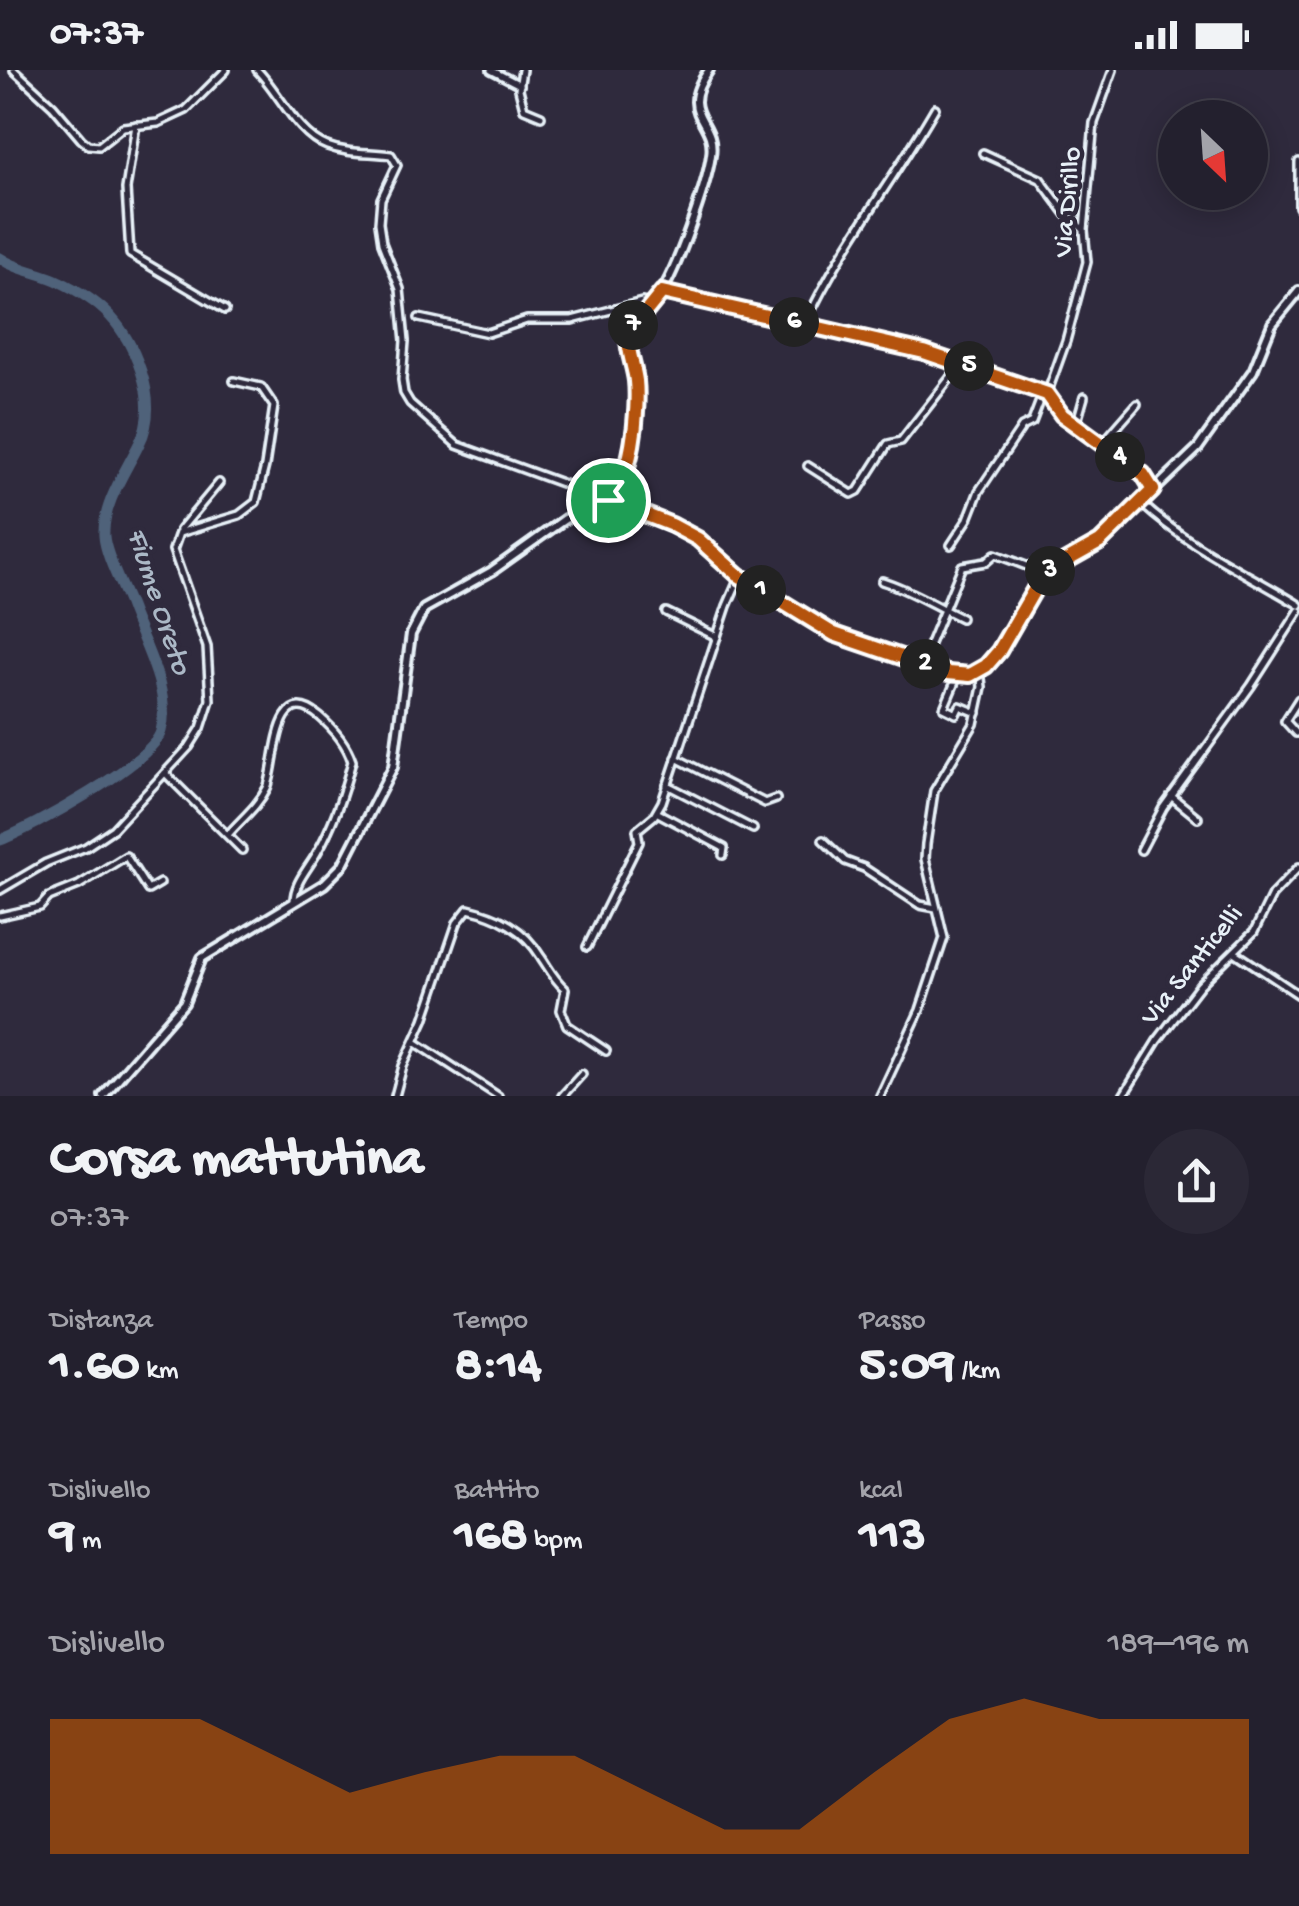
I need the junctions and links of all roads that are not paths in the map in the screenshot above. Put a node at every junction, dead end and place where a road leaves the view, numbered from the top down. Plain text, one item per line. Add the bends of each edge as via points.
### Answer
1 (14, 70) edge
2 (226, 70) edge
3 (257, 70) edge
4 (491, 70) edge
5 (522, 70) edge
6 (709, 70) edge
7 (1113, 70) edge
8 (520, 85) junction
9 (936, 108) dead end
10 (541, 116) dead end
11 (136, 125) junction
12 (983, 153) dead end
13 (1299, 162) edge
14 (1299, 207) edge
15 (1084, 230) junction
16 (1299, 291) edge
17 (662, 292) junction
18 (652, 305) junction
19 (225, 310) dead end
20 (419, 318) dead end
21 (805, 324) junction
22 (961, 364) junction
23 (234, 382) dead end
24 (1045, 393) junction
25 (1084, 397) dead end
26 (1137, 404) dead end
27 (1076, 424) junction
28 (1102, 444) junction
29 (808, 466) dead end
30 (219, 483) dead end
31 (1153, 490) junction
32 (608, 500) junction
33 (1142, 504) junction
34 (179, 532) junction
35 (951, 545) dead end
36 (740, 576) junction
37 (882, 581) dead end
38 (1036, 584) junction
39 (1299, 608) edge
40 (944, 610) junction
41 (666, 612) dead end
42 (961, 618) dead end
43 (717, 638) junction
44 (922, 663) junction
45 (980, 670) junction
46 (958, 674) junction
47 (1299, 699) edge
48 (977, 713) junction
49 (1296, 734) dead end
50 (676, 758) junction
51 (165, 773) junction
52 (667, 785) junction
53 (1172, 796) junction
54 (776, 799) dead end
55 (656, 812) junction
56 (1198, 818) dead end
57 (753, 829) dead end
58 (228, 835) junction
59 (823, 840) dead end
60 (242, 850) dead end
61 (1141, 850) dead end
62 (723, 854) dead end
63 (1299, 867) edge
64 (160, 883) dead end
65 (0, 890) edge
66 (294, 902) junction
67 (936, 908) junction
68 (0, 916) edge
69 (587, 947) dead end
70 (1236, 953) junction
71 (1299, 995) edge
72 (415, 1042) junction
73 (606, 1052) dead end
74 (582, 1074) dead end
75 (103, 1096) edge
76 (395, 1096) edge
77 (498, 1096) edge
78 (562, 1096) edge
79 (880, 1096) edge
80 (1123, 1096) edge

1 - 11 street via 88,145 99,146 123,126
2 - 11 street via 186,110
3 - 32 street via 323,145 395,159 379,222 400,289 404,393 415,409 457,445
4 - 8 street
5 - 8 street
6 - 17 street via 695,102 712,153
7 - 15 street, Via Dirillo via 1094,123
8 - 10 street via 524,110
9 - 21 street
11 - 19 street via 127,170 130,254
12 - 15 street via 1040,179
13 - 14 street
15 - 24 street, Via Dirillo via 1087,262
16 - 31 street via 1272,324 1252,371 1213,430
17 - 18 street
17 - 21 street
18 - 20 street via 572,320 527,320 488,333
18 - 32 street via 628,334 635,419 628,463
21 - 22 street
22 - 24 street
22 - 29 street via 901,441 888,444 858,491 852,494
23 - 34 street via 261,387 274,406 256,502 239,515
24 - 27 street
24 - 35 street, Via Dirillo via 1032,422 978,490
25 - 27 street
26 - 28 street
27 - 28 street
28 - 31 street via 1143,474
30 - 34 street
31 - 33 street
32 - 36 street via 698,539
32 - 66 street via 565,518 492,572 424,609 411,634 386,784 342,866
33 - 38 street via 1100,542
33 - 39 street via 1214,558
34 - 51 street via 173,550 207,647 210,700 189,748
36 - 43 street
36 - 44 street via 834,634
37 - 40 street
38 - 40 street via 1030,567 996,554 962,566
38 - 45 street via 999,651
39 - 53 street
40 - 42 street
40 - 44 street
41 - 43 street
43 - 50 street
44 - 46 street
45 - 46 street
45 - 48 street
46 - 48 street via 944,708
47 - 49 street via 1284,721
48 - 67 street via 970,737 934,792 925,859
50 - 52 street
50 - 54 street via 765,803
51 - 58 street
51 - 65 street via 112,829
52 - 55 street
52 - 57 street
53 - 56 street
53 - 61 street
55 - 62 street via 716,842
55 - 69 street via 637,830 639,842
58 - 60 street
58 - 66 street via 269,785 282,722 290,711 311,710 352,760 339,806 294,890
59 - 67 street via 845,861
63 - 70 street, Via Santicelli via 1272,894
64 - 68 street via 148,890 126,856 40,906
66 - 75 street via 202,958 184,1004
67 - 79 street via 944,938
70 - 71 street
70 - 80 street, Via Santicelli via 1200,985
72 - 73 street via 457,923 468,909 504,920 530,942 565,989 560,1010 567,1024
72 - 76 street
72 - 77 street
74 - 78 street

